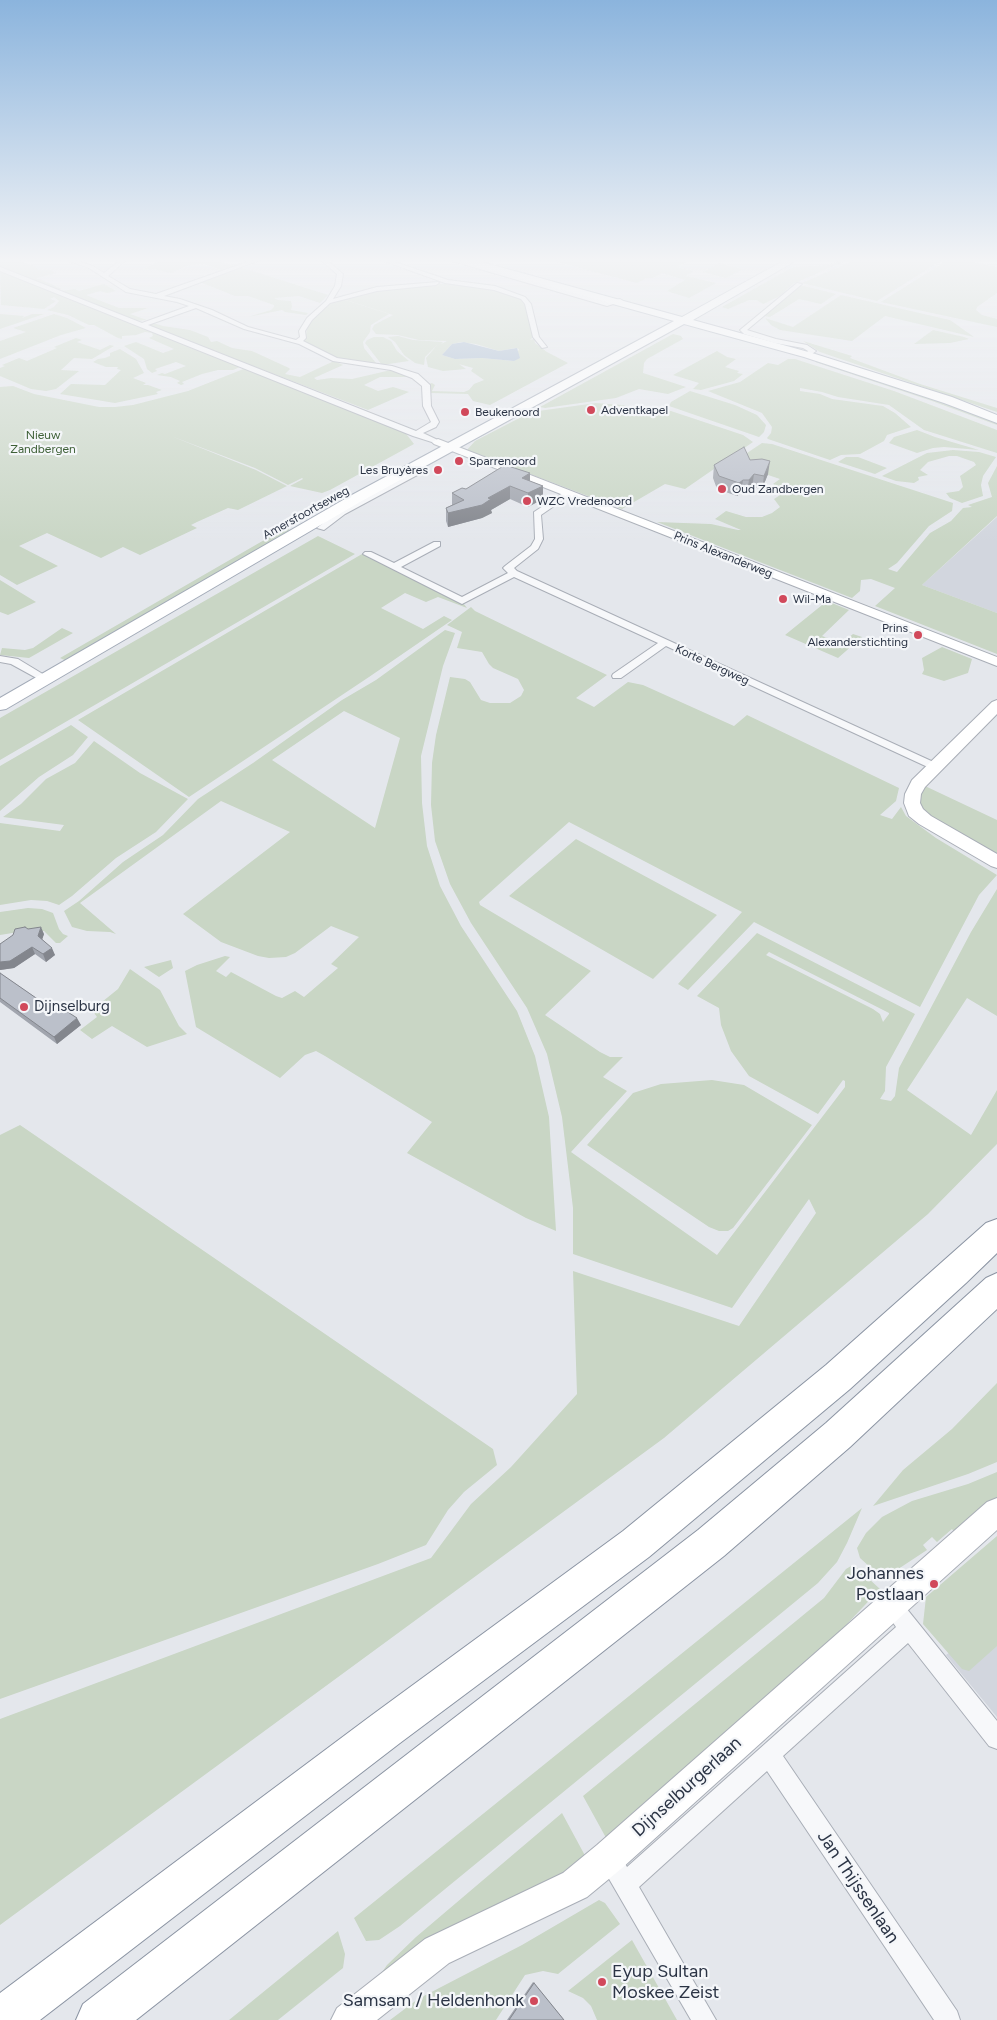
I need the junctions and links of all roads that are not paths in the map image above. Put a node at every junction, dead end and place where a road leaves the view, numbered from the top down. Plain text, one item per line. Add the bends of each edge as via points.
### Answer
1 (217, 355) edge
2 (325, 355) edge
3 (609, 355) edge
4 (798, 355) edge
5 (807, 355) edge
6 (804, 357) junction
7 (997, 419) edge
8 (997, 427) edge
9 (416, 434) junction
10 (444, 444) junction
11 (414, 466) junction
12 (569, 493) junction
13 (321, 528) dead end
14 (437, 544) dead end
15 (368, 554) dead end
16 (394, 567) junction
17 (514, 573) junction
18 (195, 575) dead end
19 (154, 598) dead end
20 (664, 643) junction
21 (0, 659) edge
22 (997, 662) edge
23 (31, 670) junction
24 (618, 676) dead end
25 (15, 679) dead end
26 (46, 679) junction
27 (0, 705) edge
28 (997, 705) edge
29 (936, 767) junction
30 (997, 862) edge
31 (997, 1233) edge
32 (997, 1288) edge
33 (997, 1512) edge
34 (900, 1616) junction
35 (997, 1738) edge
36 (769, 1754) junction
37 (617, 1870) junction
38 (2, 2020) edge
39 (99, 2020) edge
40 (349, 2020) edge
41 (704, 2020) edge
42 (948, 2020) edge

1 - 9 street
2 - 9 street via 335,360 404,371 422,380 427,390 427,406 435,422
3 - 10 main road, Amersfoortseweg
4 - 6 main road
5 - 6 street
6 - 7 main road via 948,400
6 - 8 main road
9 - 10 street
10 - 11 main road, Amersfoortseweg
10 - 12 street, Prins Alexanderweg
10 - 18 main road, Amersfoortseweg
11 - 13 street, Amersfoortseweg via 418,471 342,512
11 - 26 main road, Amersfoortseweg
12 - 17 street via 537,514 539,539 508,568
12 - 22 street, Prins Alexanderweg
14 - 16 street
15 - 16 street
16 - 17 street via 462,601
17 - 20 street, Korte Bergweg
19 - 23 main road
20 - 24 street
20 - 29 street, Korte Bergweg
21 - 23 street via 14,661
23 - 25 main road
23 - 26 street
26 - 27 main road, Amersfoortseweg
28 - 29 street
29 - 30 street via 918,784 913,794 916,812
31 - 38 highway via 838,1377 636,1544
32 - 39 highway via 838,1435 711,1542
33 - 34 street, Dijnselburgerlaan
34 - 35 street
34 - 36 street, Dijnselburgerlaan
34 - 37 street, Dijnselburgerlaan
36 - 37 street, Dijnselburgerlaan
36 - 42 street, Jan Thijssenlaan
37 - 40 street, Dijnselburgerlaan via 575,1885 437,1951
37 - 41 street

